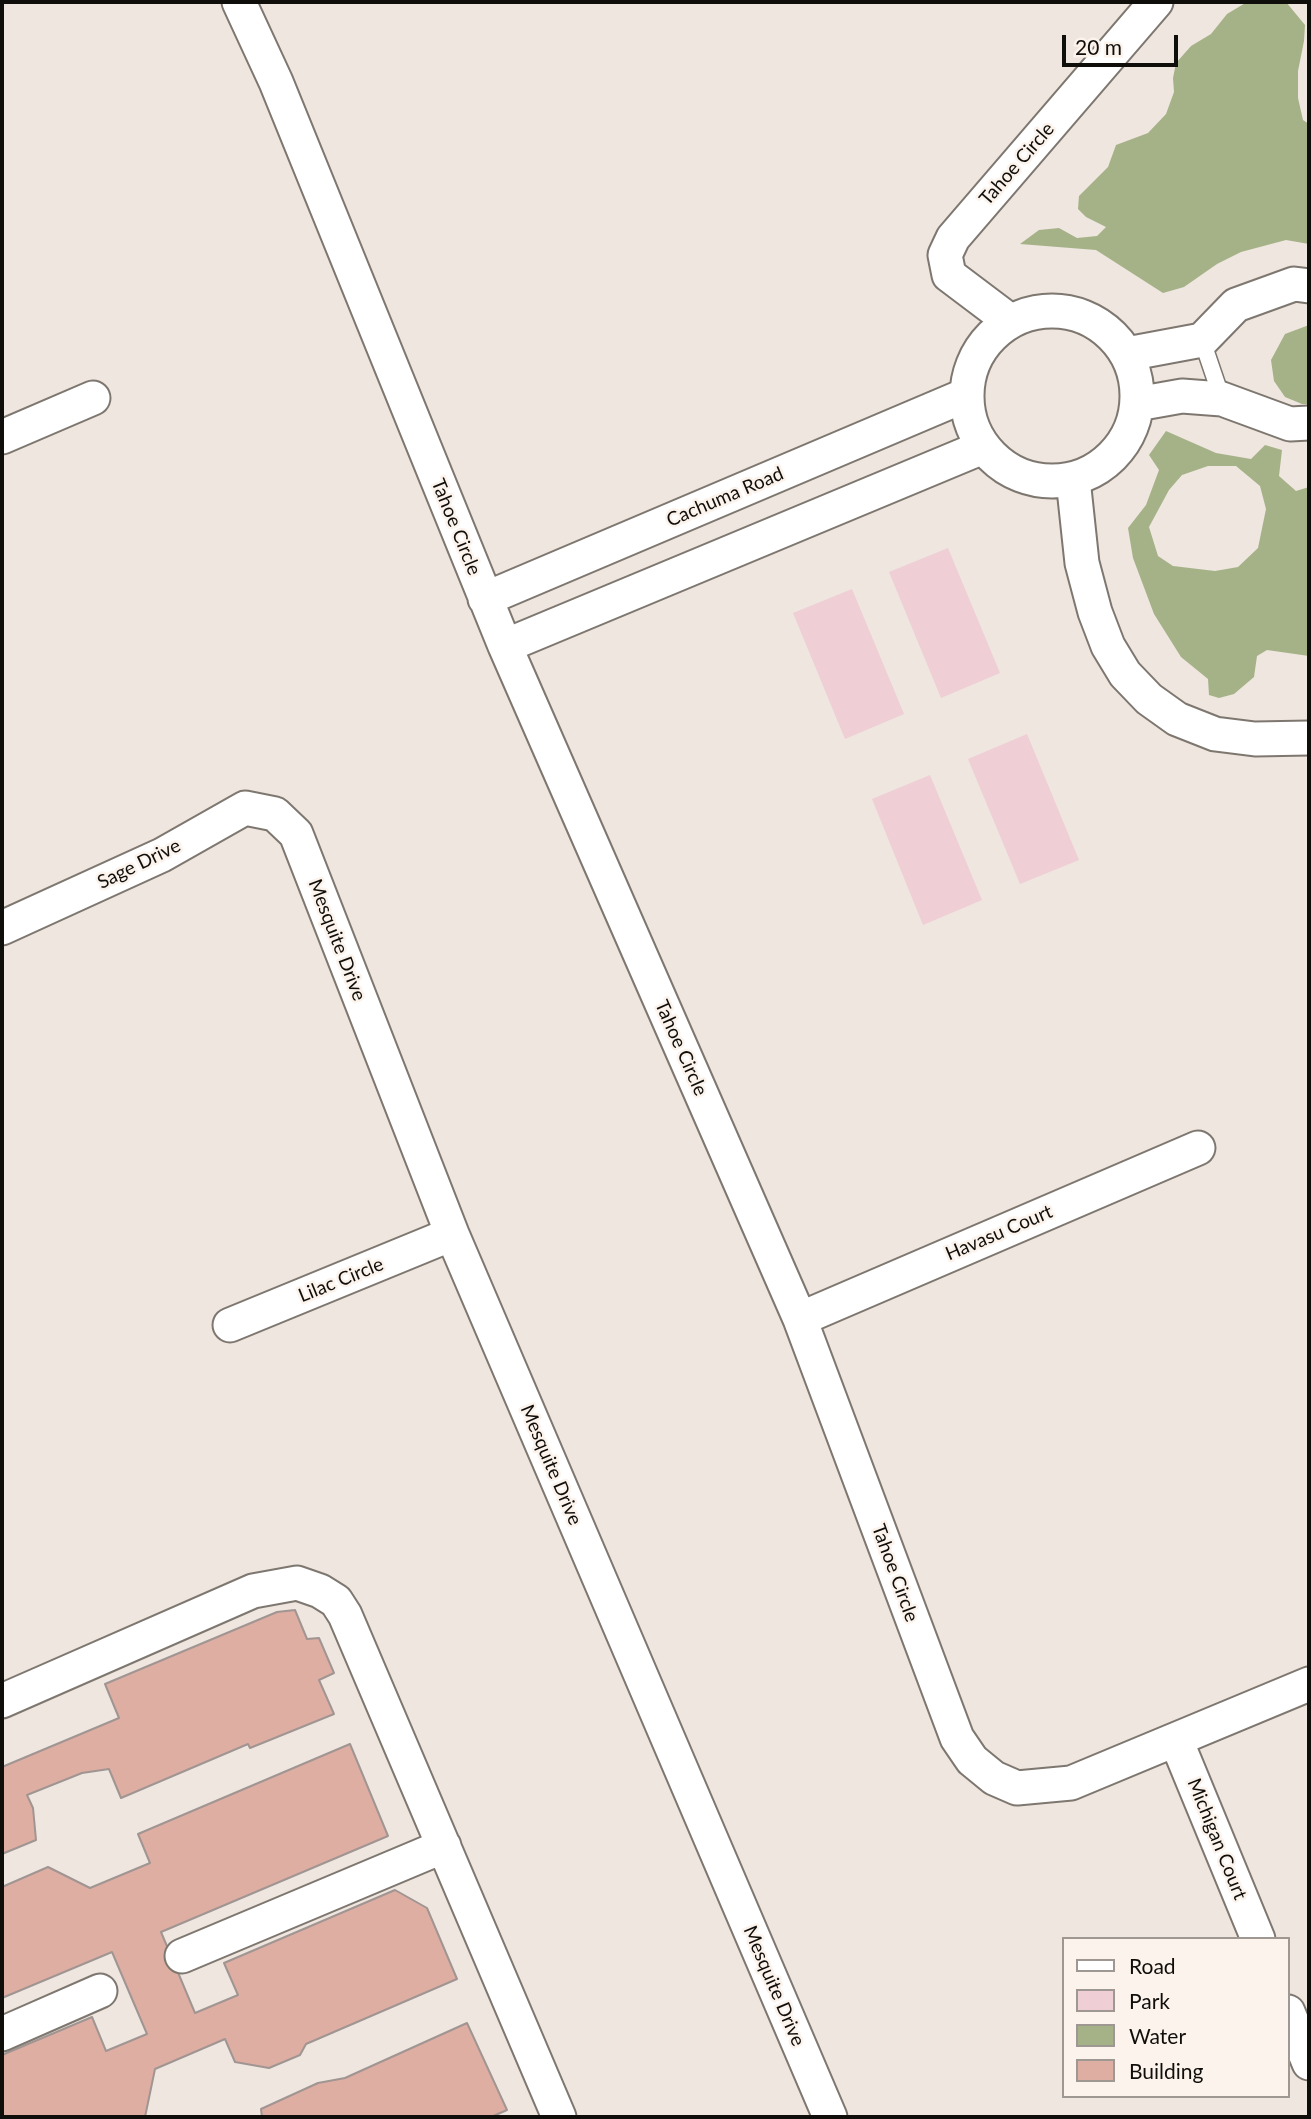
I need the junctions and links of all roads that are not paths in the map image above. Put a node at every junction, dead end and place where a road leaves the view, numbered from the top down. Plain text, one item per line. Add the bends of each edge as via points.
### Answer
1 (239, 2) edge
2 (1156, 2) edge
3 (1309, 286) edge
4 (1010, 321) junction
5 (1202, 341) junction
6 (1126, 354) junction
7 (966, 395) junction
8 (93, 398) dead end
9 (1222, 399) junction
10 (1137, 404) junction
11 (1309, 423) edge
12 (2, 437) edge
13 (983, 447) junction
14 (1073, 479) junction
15 (485, 599) junction
16 (505, 646) junction
17 (1309, 738) edge
18 (275, 814) joint
19 (2, 928) edge
20 (1198, 1148) dead end
21 (452, 1234) junction
22 (800, 1319) junction
23 (230, 1325) dead end
24 (1309, 1684) edge
25 (2, 1701) edge
26 (1176, 1740) junction
27 (444, 1846) junction
28 (1257, 1937) edge
29 (182, 1956) dead end
30 (100, 1991) dead end
31 (1290, 2017) edge
32 (2, 2034) edge
33 (1309, 2063) edge
34 (559, 2117) edge
35 (830, 2117) edge

1 - 15 street, Tahoe Circle via 276,82
2 - 4 street, Tahoe Circle via 953,238 945,255 949,275
3 - 5 street via 1294,285 1236,305
4 - 6 street via 1042,311 1075,313 1105,329
4 - 7 street via 981,346
5 - 6 street
5 - 9 lane
6 - 10 street via 1135,373
7 - 13 street via 968,413
7 - 15 street, Cachuma Road
8 - 12 street
9 - 10 street via 1182,396
9 - 11 street via 1290,424
10 - 14 street via 1131,427 1112,456
13 - 14 street via 1023,476
13 - 16 street
14 - 17 street via 1082,563 1095,612 1125,674 1177,719 1215,734
15 - 16 street, Tahoe Circle
16 - 22 street, Tahoe Circle
18 - 19 street, Sage Drive via 245,808 162,855
18 - 21 street, Mesquite Drive via 296,834
20 - 22 street, Havasu Court
21 - 23 street, Lilac Circle
21 - 35 street, Mesquite Drive
22 - 26 street, Tahoe Circle via 957,1738 972,1760 994,1778 1017,1788 1043,1787 1071,1783
24 - 26 street, Tahoe Circle
25 - 27 street via 253,1591 297,1583 336,1601 345,1615
26 - 28 street, Michigan Court
27 - 29 street
27 - 34 street
30 - 32 street
31 - 33 street

